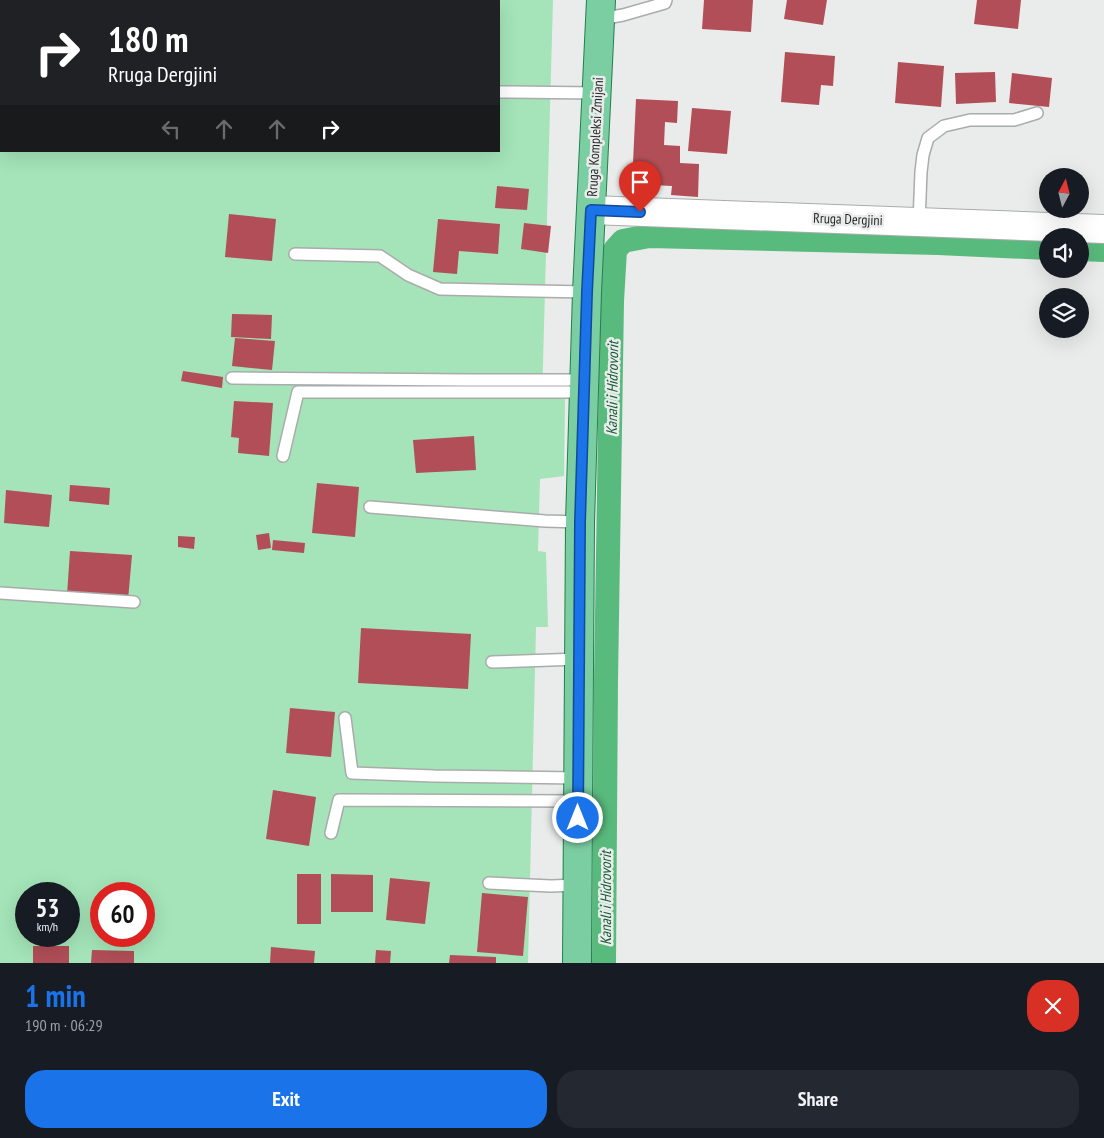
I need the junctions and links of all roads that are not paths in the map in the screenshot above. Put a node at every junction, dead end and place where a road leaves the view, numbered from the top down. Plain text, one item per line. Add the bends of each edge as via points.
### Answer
1 (666, 0) edge
2 (601, 9) edge
3 (500, 92) edge
4 (597, 93) junction
5 (1037, 114) dead end
6 (591, 210) junction
7 (919, 222) junction
8 (1104, 229) edge
9 (295, 254) dead end
10 (587, 292) junction
11 (232, 378) dead end
12 (584, 386) junction
13 (283, 456) dead end
14 (370, 507) dead end
15 (580, 522) junction
16 (0, 593) edge
17 (134, 602) dead end
18 (579, 659) junction
19 (492, 662) dead end
20 (344, 718) dead end
21 (578, 789) junction
22 (331, 833) dead end
23 (489, 883) dead end
24 (577, 885) junction
25 (577, 963) edge

1 - 2 lane via 666,3 623,15
2 - 4 main road, Rruga Kompleksi Zmijani
3 - 4 lane
4 - 6 main road, Rruga Kompleksi Zmijani
5 - 7 lane via 1014,120 970,120 944,126 928,138 921,172
6 - 7 street, Rruga Dergjini
6 - 10 main road, Rruga Kompleksi Zmijani
7 - 8 street, Rruga Dergjini
9 - 10 lane via 380,256 408,275 440,289
10 - 12 main road, Rruga Kompleksi Zmijani
11 - 12 lane via 468,380
12 - 13 lane via 298,392
12 - 15 main road, Rruga Kompleksi Zmijani
14 - 15 lane
15 - 18 main road, Rruga Kompleksi Zmijani
16 - 17 lane
18 - 19 lane
18 - 21 main road, Rruga Kompleksi Zmijani
20 - 21 lane via 352,773 434,776
21 - 22 lane via 339,800
21 - 24 main road, Rruga Kompleksi Zmijani
23 - 24 lane
24 - 25 main road, Rruga Kompleksi Zmijani

